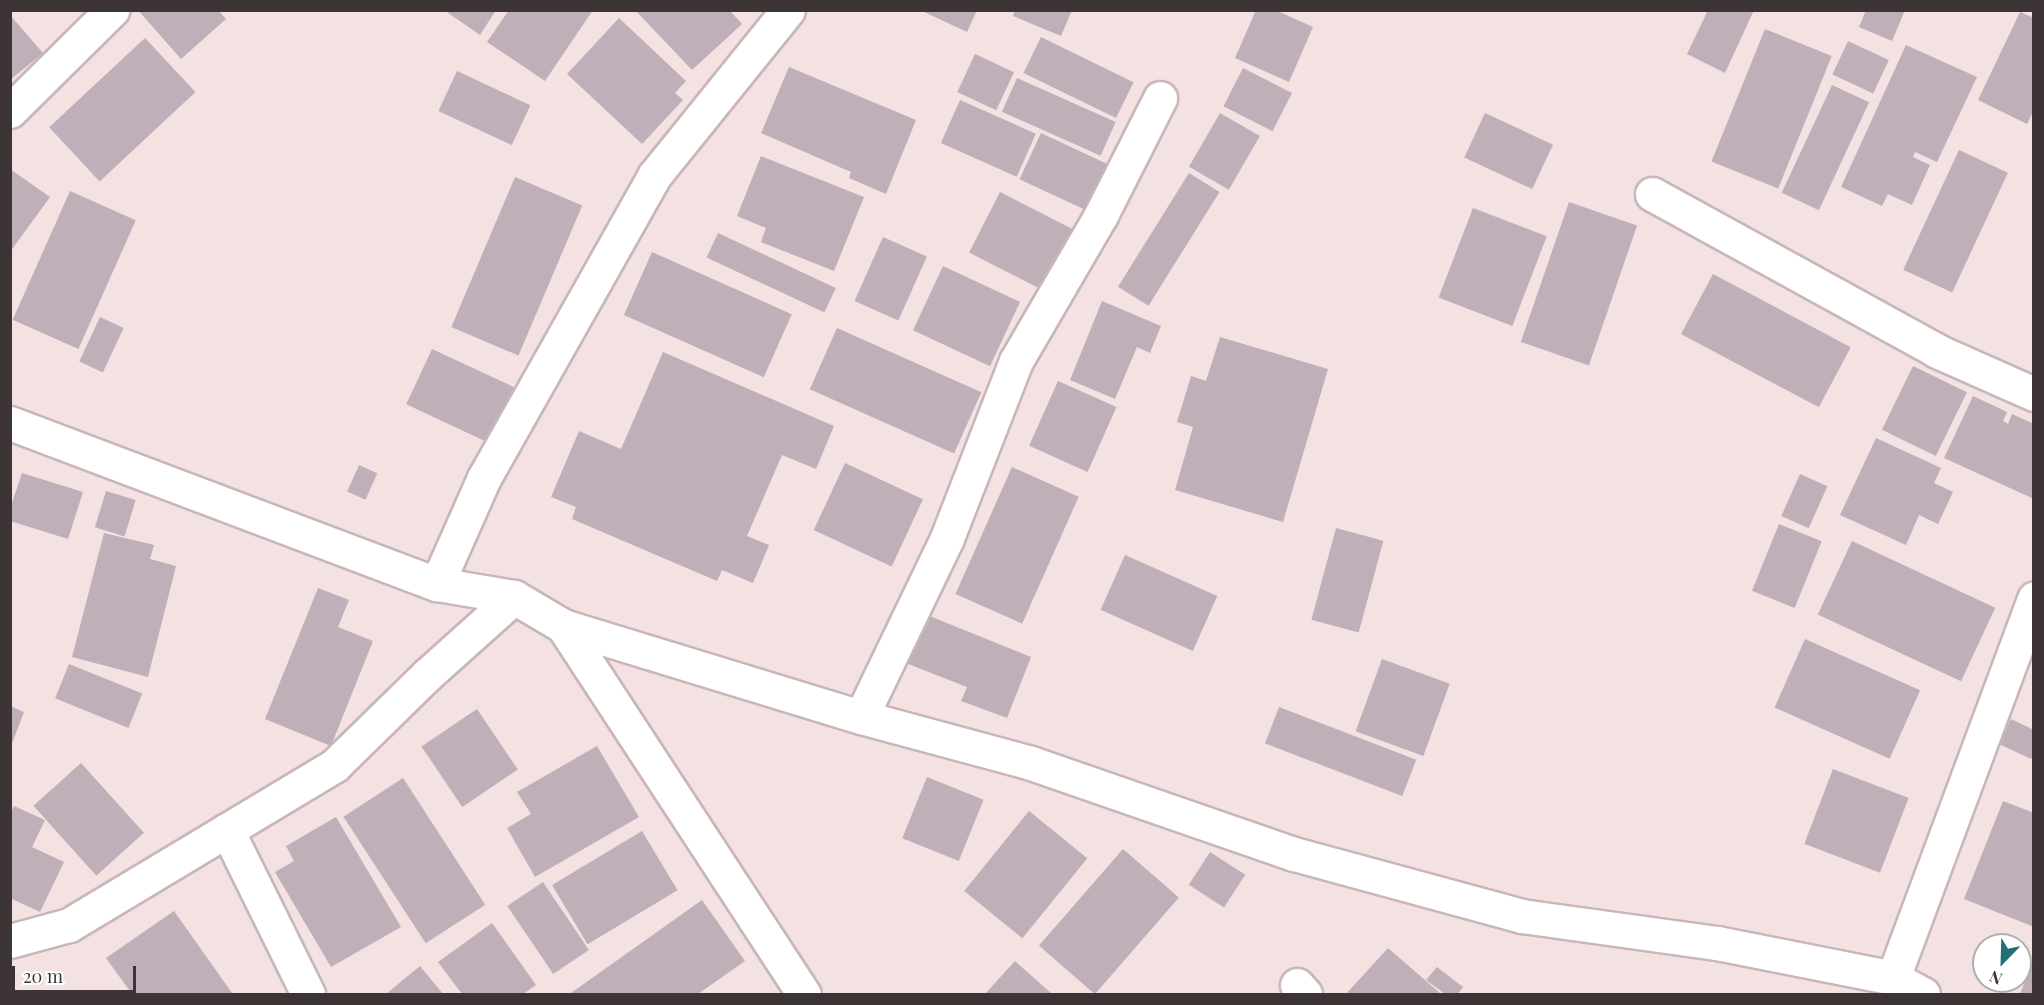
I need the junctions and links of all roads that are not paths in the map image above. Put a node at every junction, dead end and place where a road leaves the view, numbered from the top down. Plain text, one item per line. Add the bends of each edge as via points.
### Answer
1 (112, 10) edge
2 (788, 10) edge
3 (1160, 98) dead end
4 (10, 111) edge
5 (1652, 194) dead end
6 (2034, 394) edge
7 (10, 423) edge
8 (437, 584) junction
9 (514, 597) junction
10 (2034, 598) edge
11 (563, 626) junction
12 (861, 717) junction
13 (226, 830) junction
14 (10, 941) edge
15 (1893, 978) junction
16 (308, 994) edge
17 (804, 994) edge
18 (1923, 994) edge

1 - 4 street
2 - 8 street via 654,176 484,478
3 - 12 street via 1101,215 1016,362 947,538
5 - 6 street via 1937,351
7 - 8 street
8 - 9 street
9 - 11 street
9 - 13 street via 335,765
10 - 15 street
11 - 12 street
11 - 17 street
12 - 15 street via 1031,763 1294,854 1522,916 1717,943
13 - 14 street via 69,925
13 - 16 street
15 - 18 street

